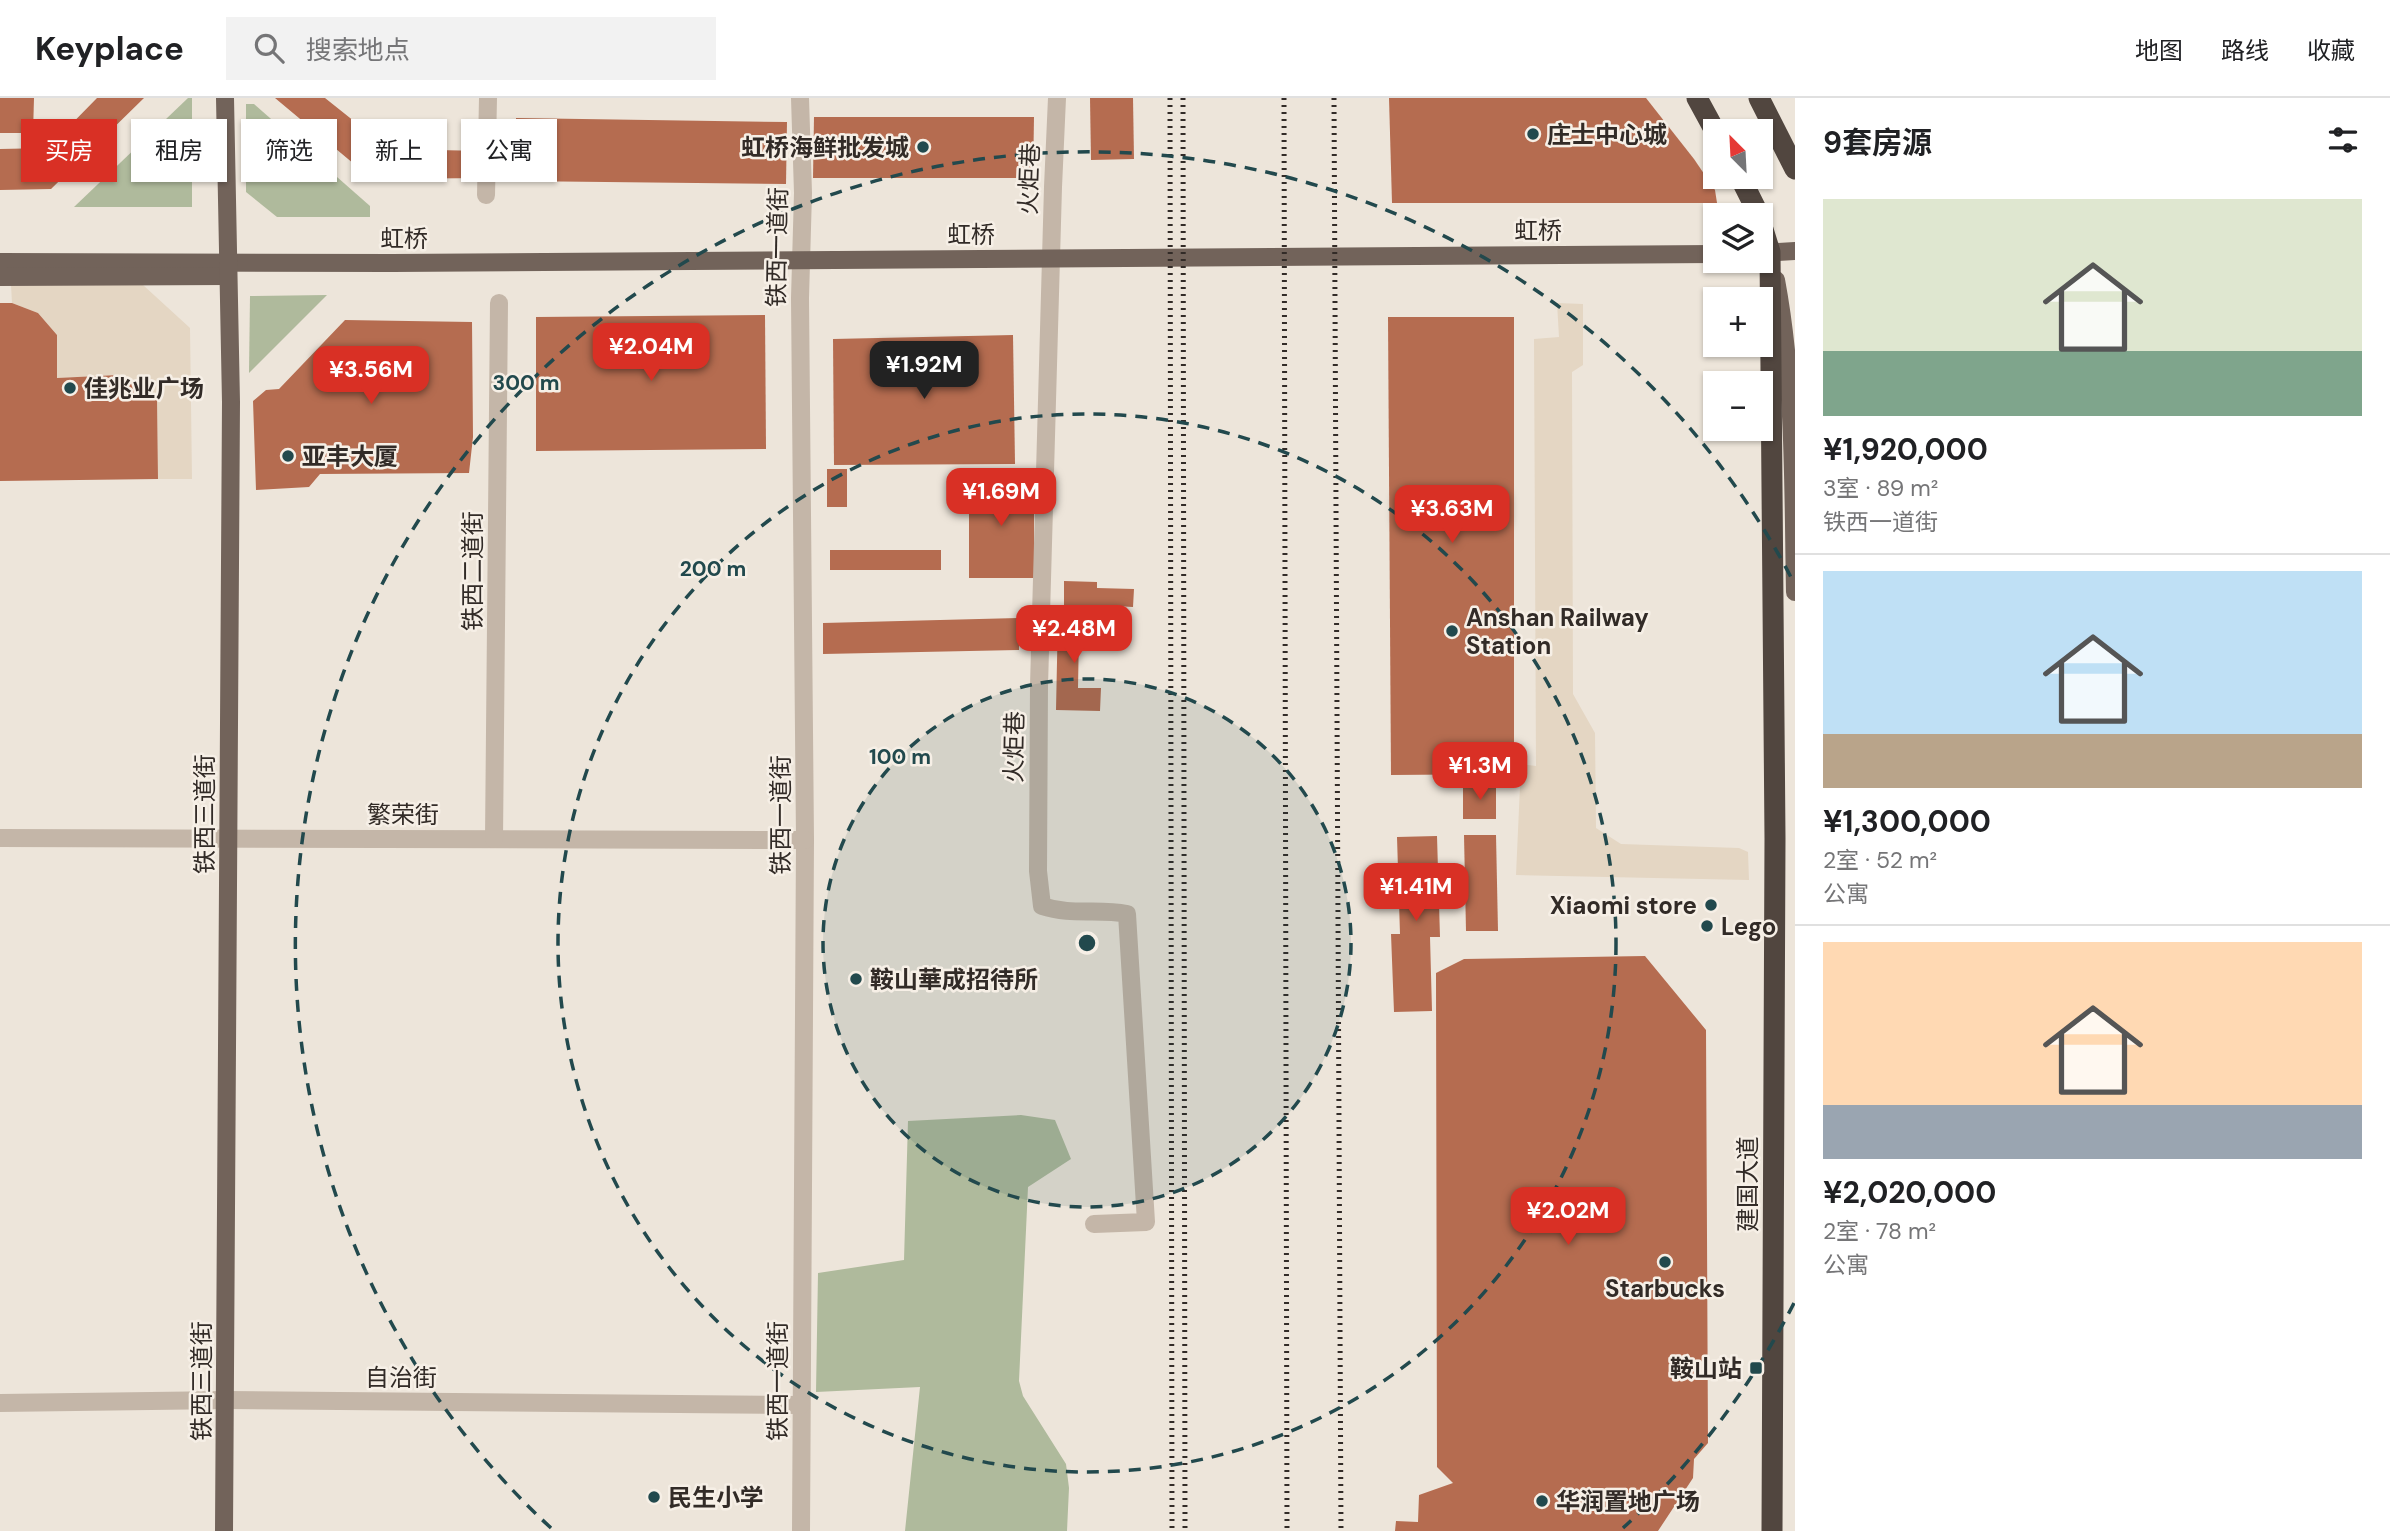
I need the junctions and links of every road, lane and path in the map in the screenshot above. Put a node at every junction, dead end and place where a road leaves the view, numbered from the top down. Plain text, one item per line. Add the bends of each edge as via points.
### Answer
1 (225, 98) edge
2 (488, 98) edge
3 (800, 98) edge
4 (1058, 98) edge
5 (1697, 98) edge
6 (1764, 107) edge
7 (1708, 119) edge
8 (1795, 152) edge
9 (1795, 169) edge
10 (486, 195) dead end
11 (1795, 251) edge
12 (1773, 252) edge
13 (1703, 254) edge
14 (0, 262) edge
15 (228, 270) junction
16 (1765, 273) edge
17 (1771, 273) edge
18 (0, 277) edge
19 (499, 303) dead end
20 (1795, 592) edge
21 (0, 838) edge
22 (228, 838) junction
23 (494, 839) junction
24 (805, 840) junction
25 (1094, 1224) dead end
26 (226, 1400) junction
27 (0, 1403) edge
28 (801, 1405) junction
29 (225, 1531) edge
30 (801, 1531) edge
31 (1773, 1531) edge

1 - 15 main road, 铁西三道街
2 - 10 street
3 - 24 street, 铁西一道街
4 - 25 street, 火炬巷 via 1038,871 1042,906 1059,912 1127,914 1146,1222
5 - 7 highway
6 - 8 main road
6 - 9 highway
11 - 12 main road
13 - 15 main road, 虹桥 via 417,263
14 - 15 main road
15 - 18 main road
15 - 22 main road, 铁西三道街
16 - 31 highway, 建国大道 via 1775,838
17 - 20 main road via 1786,323 1791,372
19 - 23 street, 铁西二道街
21 - 22 street, 繁荣街
22 - 23 street, 繁荣街
22 - 26 main road, 铁西三道街
23 - 24 street, 繁荣街
24 - 28 street, 铁西一道街
26 - 27 street, 自治街
26 - 28 street, 自治街
26 - 29 main road, 铁西三道街
28 - 30 street, 铁西一道街

